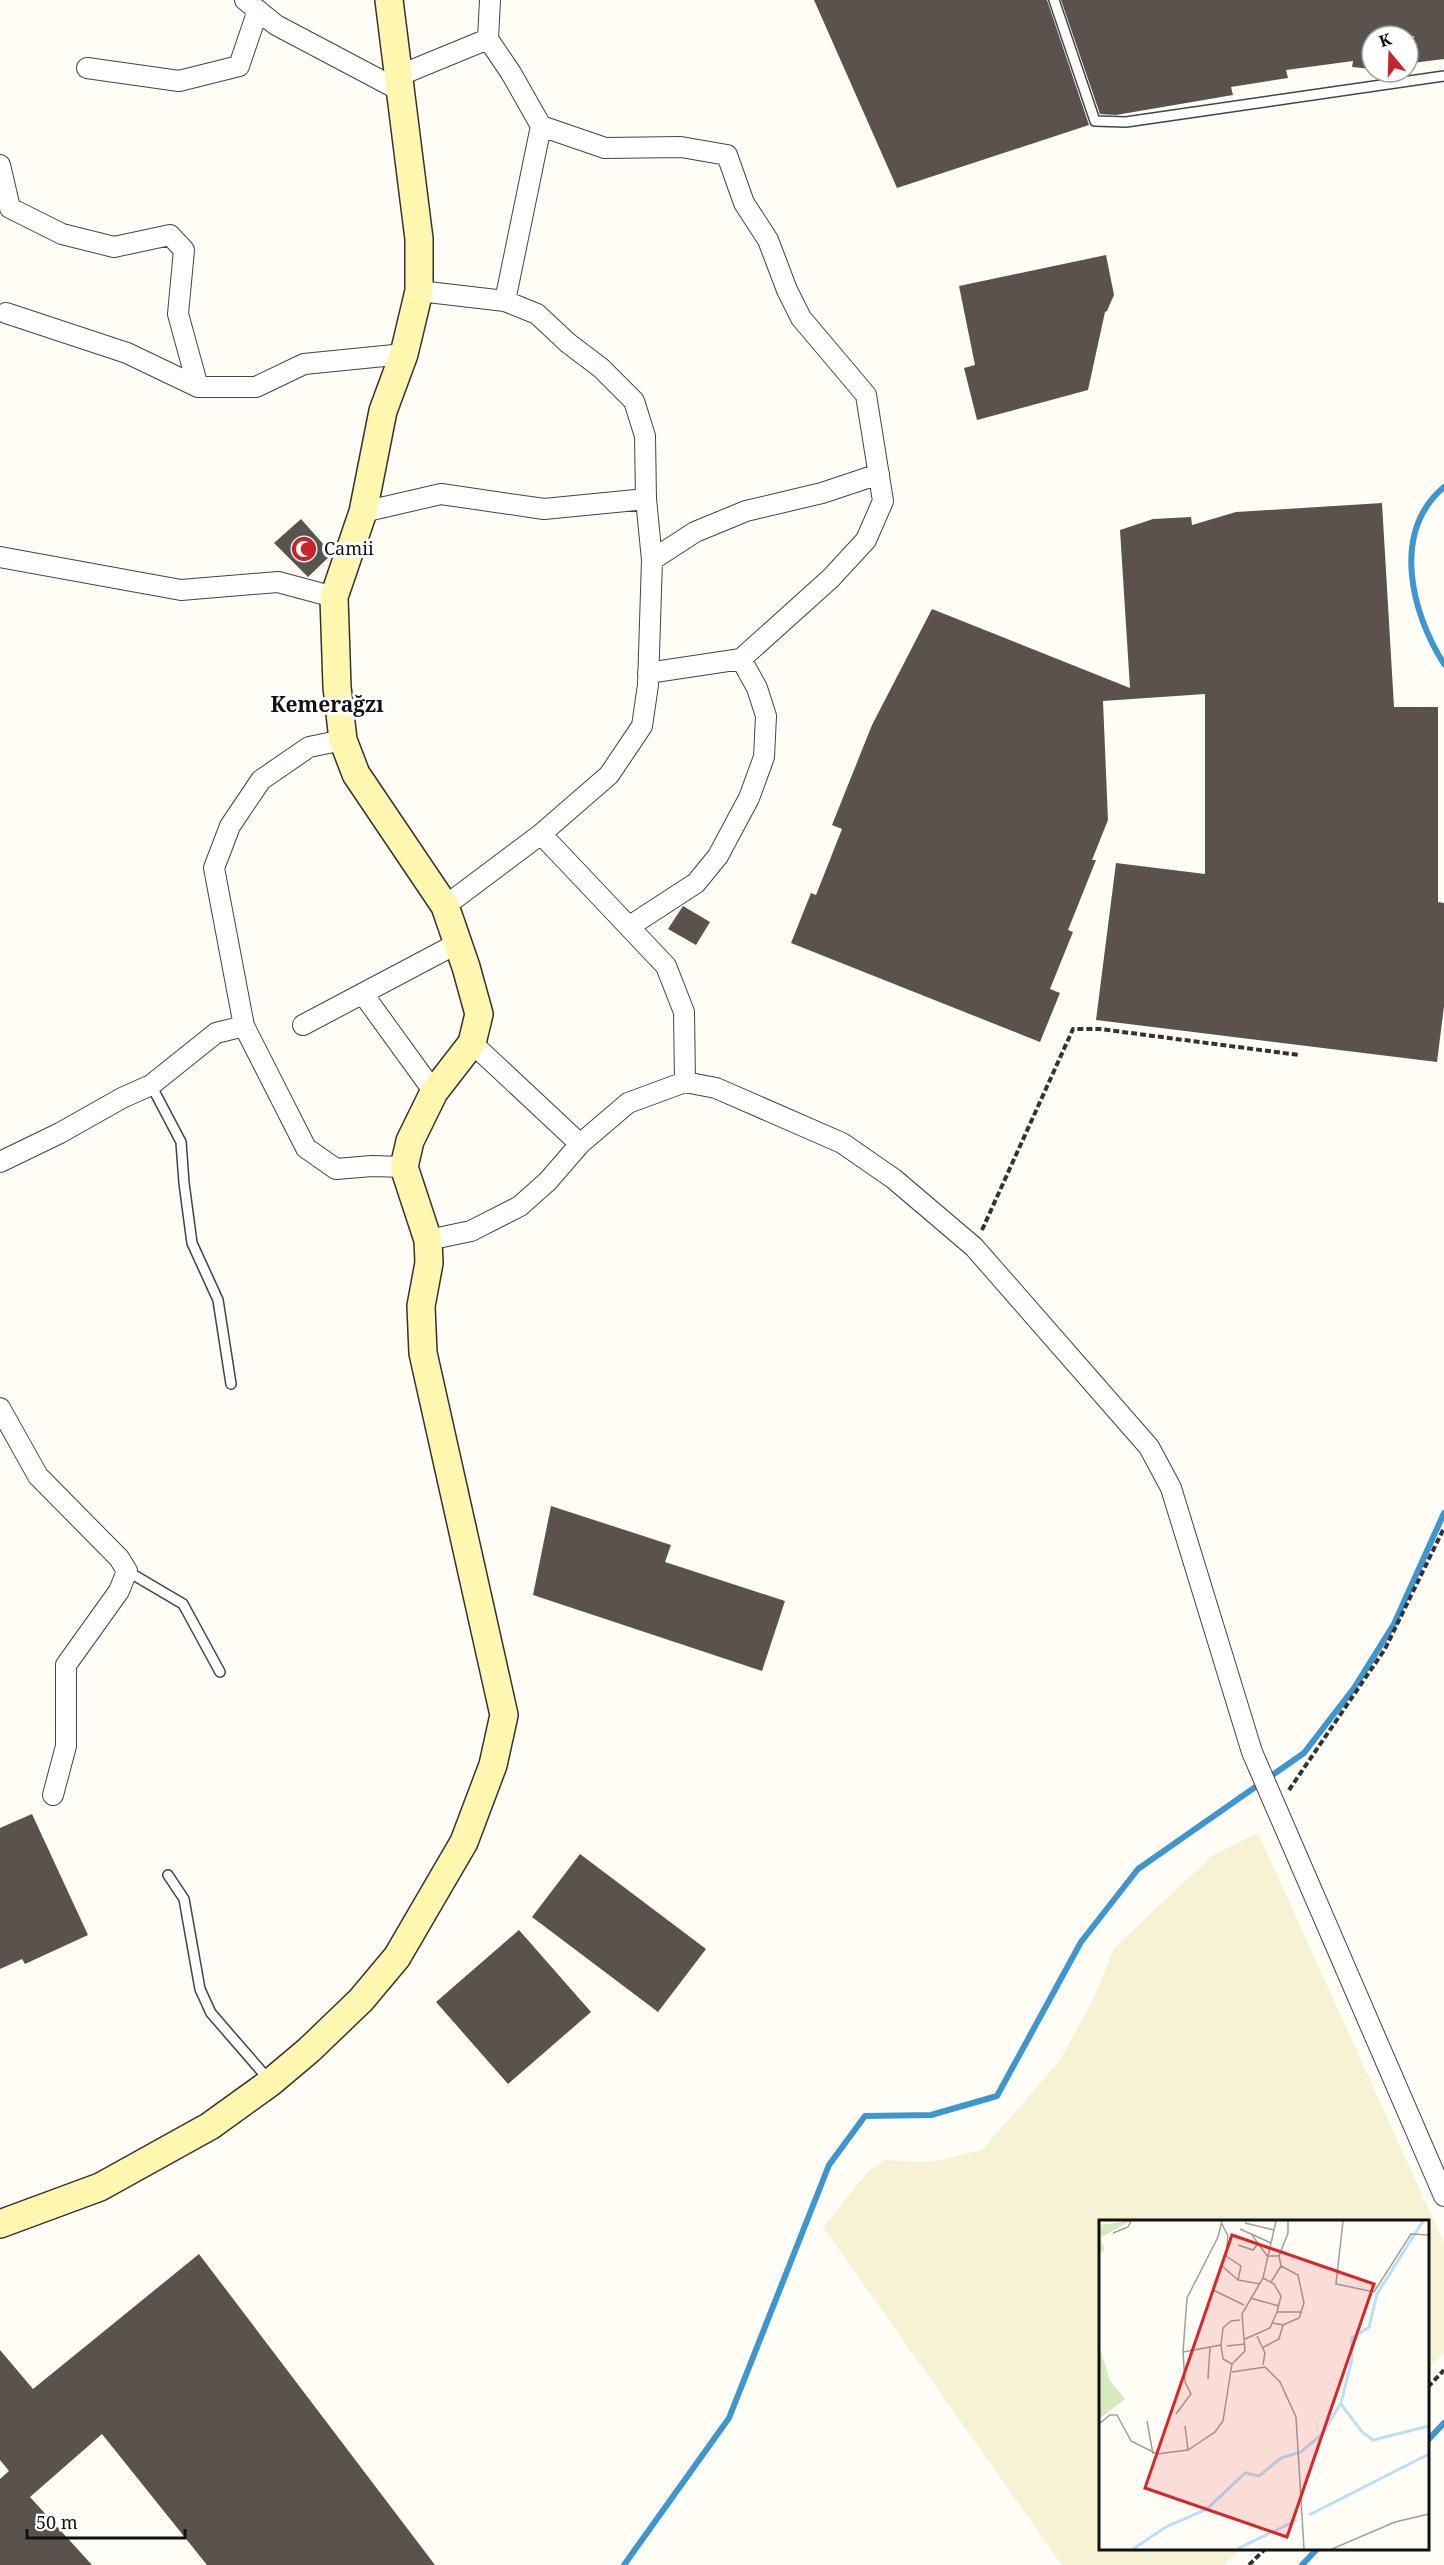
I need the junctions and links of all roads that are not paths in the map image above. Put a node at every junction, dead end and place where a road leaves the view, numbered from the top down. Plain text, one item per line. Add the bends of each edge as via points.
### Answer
1 (389, 0) edge
2 (490, 0) edge
3 (1054, 0) edge
4 (251, 5) edge
5 (488, 39) junction
6 (87, 68) dead end
7 (1444, 76) edge
8 (398, 83) junction
9 (541, 126) junction
10 (0, 165) edge
11 (419, 291) junction
12 (505, 301) junction
13 (6, 313) dead end
14 (404, 354) junction
15 (198, 387) junction
16 (879, 474) junction
17 (646, 500) junction
18 (363, 512) junction
19 (0, 557) edge
20 (652, 560) junction
21 (334, 597) junction
22 (741, 659) junction
23 (648, 673) junction
24 (343, 740) junction
25 (541, 834) junction
26 (445, 906) junction
27 (630, 926) junction
28 (458, 943) junction
29 (363, 994) junction
30 (303, 1025) dead end
31 (244, 1026) junction
32 (472, 1043) junction
33 (684, 1082) junction
34 (151, 1085) junction
35 (434, 1092) junction
36 (580, 1144) junction
37 (0, 1162) edge
38 (404, 1167) junction
39 (428, 1240) junction
40 (231, 1384) dead end
41 (0, 1408) edge
42 (127, 1571) junction
43 (220, 1672) dead end
44 (52, 1795) dead end
45 (168, 1875) dead end
46 (271, 2082) junction
47 (1444, 2196) edge
48 (0, 2224) edge

1 - 8 street
2 - 5 street
3 - 7 lane via 1095,121 1126,122
4 - 6 street via 239,66 179,81
4 - 8 street via 276,25
5 - 8 street
5 - 9 street
8 - 11 street via 419,239
9 - 12 street
9 - 16 street via 605,148 681,147 727,155 744,203 768,240 801,318 866,395
10 - 15 street via 10,208 62,234 114,247 171,235 184,250 178,314
11 - 12 street
11 - 14 street
12 - 17 street via 537,314 634,401 645,436
13 - 15 street via 127,353
14 - 15 street via 304,364 256,387
14 - 18 street via 383,411
16 - 20 street via 822,493 746,511 695,532
16 - 22 street via 883,501 866,540 831,578
17 - 18 street via 544,509 441,494
17 - 20 street
18 - 21 street
19 - 21 street via 181,590 278,582
20 - 23 street
21 - 24 street
22 - 23 street
22 - 27 street via 757,688 766,716 764,758 749,798 718,856 696,883
23 - 25 street via 642,726 609,775
24 - 26 street via 356,774
24 - 31 street via 309,747 261,780 231,826 214,868
25 - 26 street
25 - 27 street
26 - 28 street
27 - 33 street via 666,966 684,1012
28 - 29 street
28 - 32 street via 479,1014
29 - 30 street
29 - 35 street
31 - 34 street via 216,1033
31 - 38 street via 306,1148 336,1169
32 - 35 street
32 - 36 street
33 - 36 street via 628,1103
33 - 47 street via 716,1088 842,1143 894,1179 974,1247 1149,1447 1171,1488 1252,1752
34 - 37 street
34 - 40 lane via 181,1142 192,1243 218,1300
35 - 38 street via 410,1141
36 - 39 street via 520,1206 471,1230
38 - 39 street
39 - 46 street via 429,1263 421,1306 423,1353 504,1715 494,1765 464,1842 397,1957 361,2000
41 - 42 street via 38,1476 119,1558
42 - 43 lane via 183,1604
42 - 44 street via 119,1592 66,1665 66,1746
45 - 46 lane via 184,1899 200,1989 211,2013
46 - 48 street via 210,2126 100,2187

